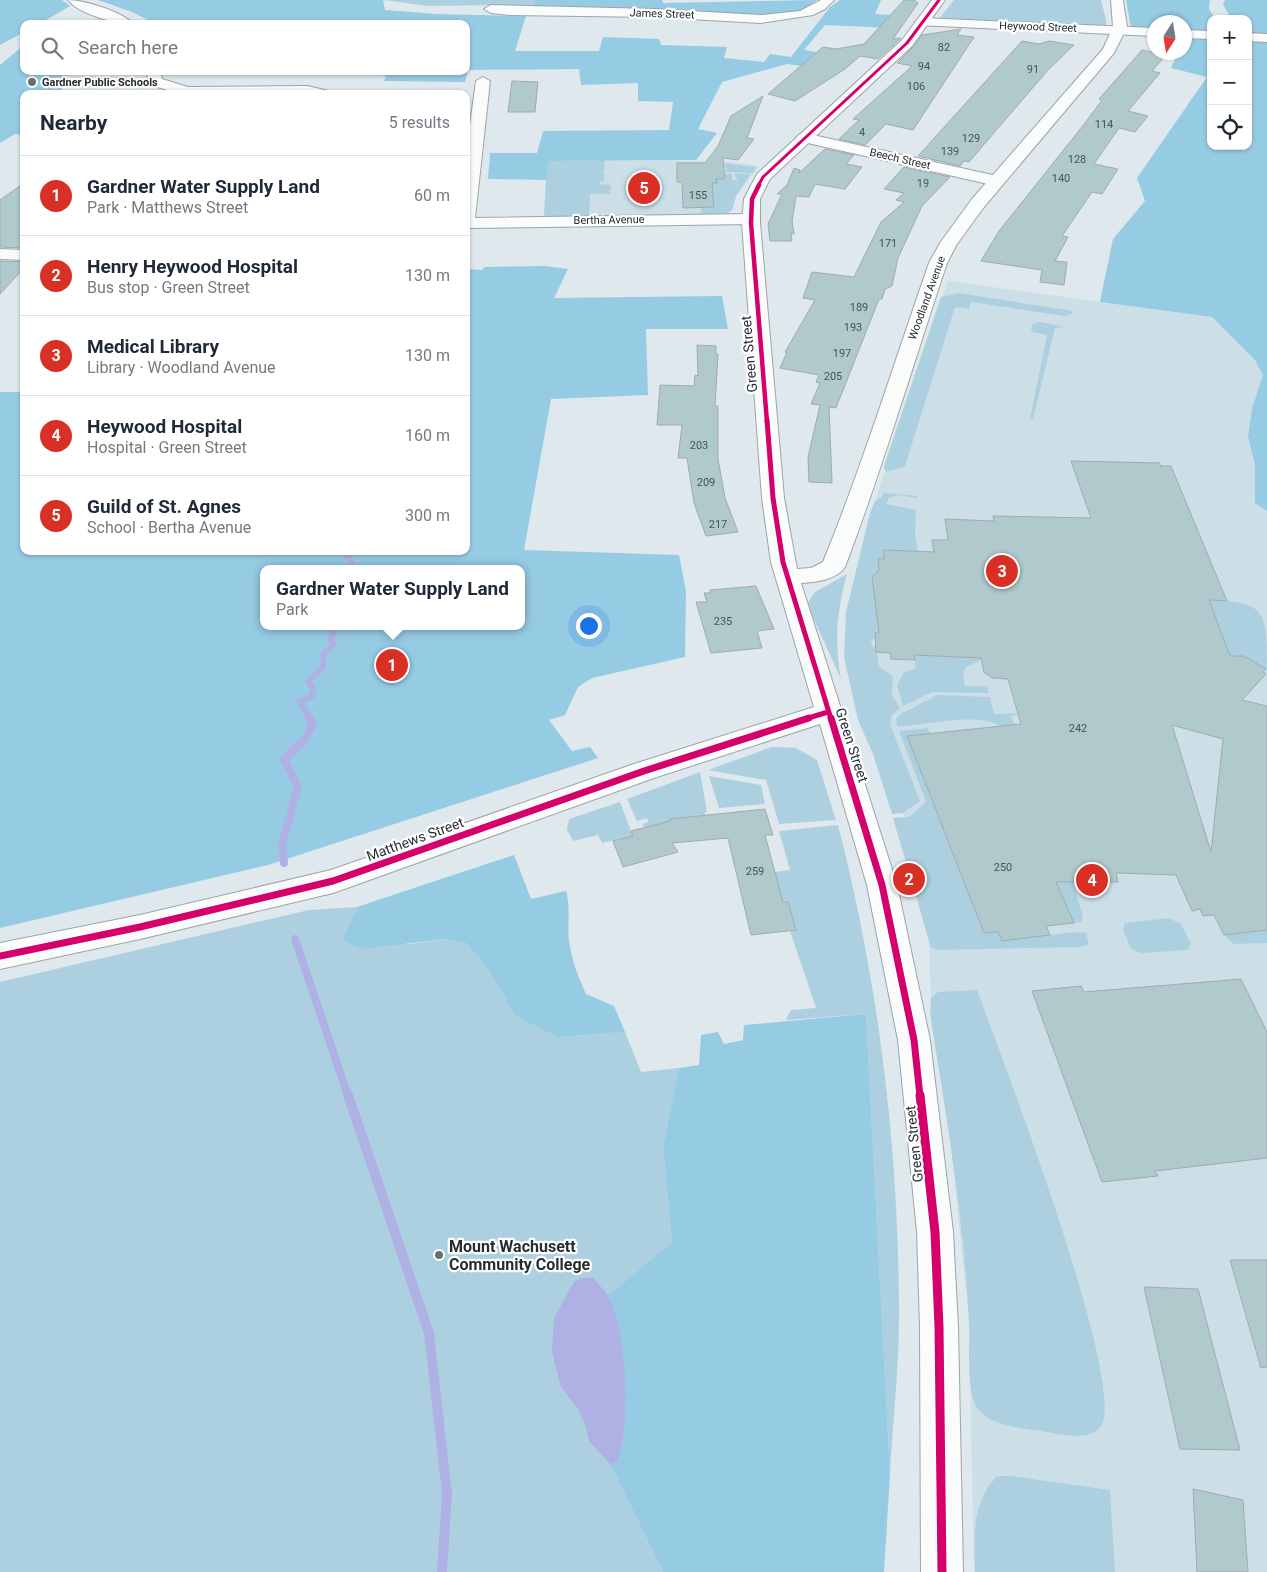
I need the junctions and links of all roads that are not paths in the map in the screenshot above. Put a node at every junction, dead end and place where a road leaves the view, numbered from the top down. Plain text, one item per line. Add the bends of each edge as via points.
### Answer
1 (74, 0) edge
2 (828, 0) edge
3 (939, 0) edge
4 (1117, 0) edge
5 (491, 9) dead end
6 (121, 20) edge
7 (922, 22) junction
8 (1118, 31) junction
9 (1147, 32) edge
10 (1192, 34) edge
11 (1207, 35) edge
12 (1252, 37) edge
13 (1267, 38) edge
14 (154, 75) edge
15 (483, 81) dead end
16 (184, 90) edge
17 (472, 114) edge
18 (804, 138) junction
19 (470, 150) edge
20 (997, 181) junction
21 (751, 219) junction
22 (470, 223) edge
23 (0, 254) edge
24 (20, 255) edge
25 (786, 577) junction
26 (828, 712) junction
27 (0, 956) edge
28 (942, 1572) edge

1 - 6 street
2 - 5 street, James Street via 809,13 772,18
3 - 7 street, Green Street
4 - 8 street, Woodland Avenue
7 - 8 street, Heywood Street
7 - 18 street, Green Street via 884,66
8 - 9 street, Heywood Street
8 - 20 street, Woodland Avenue via 1109,50
10 - 11 street
12 - 13 street
14 - 16 street via 155,82
15 - 17 street
17 - 19 street
18 - 20 street, Beech Street
18 - 21 street, Green Street via 763,178 752,200
20 - 25 street, Woodland Avenue via 954,235 938,263 863,491 833,567 822,573
21 - 22 street, Bertha Avenue
21 - 25 street, Green Street via 773,498
23 - 24 street
25 - 26 street, Green Street
26 - 27 street, Matthews Street via 644,771 333,881
26 - 28 street, Green Street via 882,885 908,1005 923,1100 939,1317

